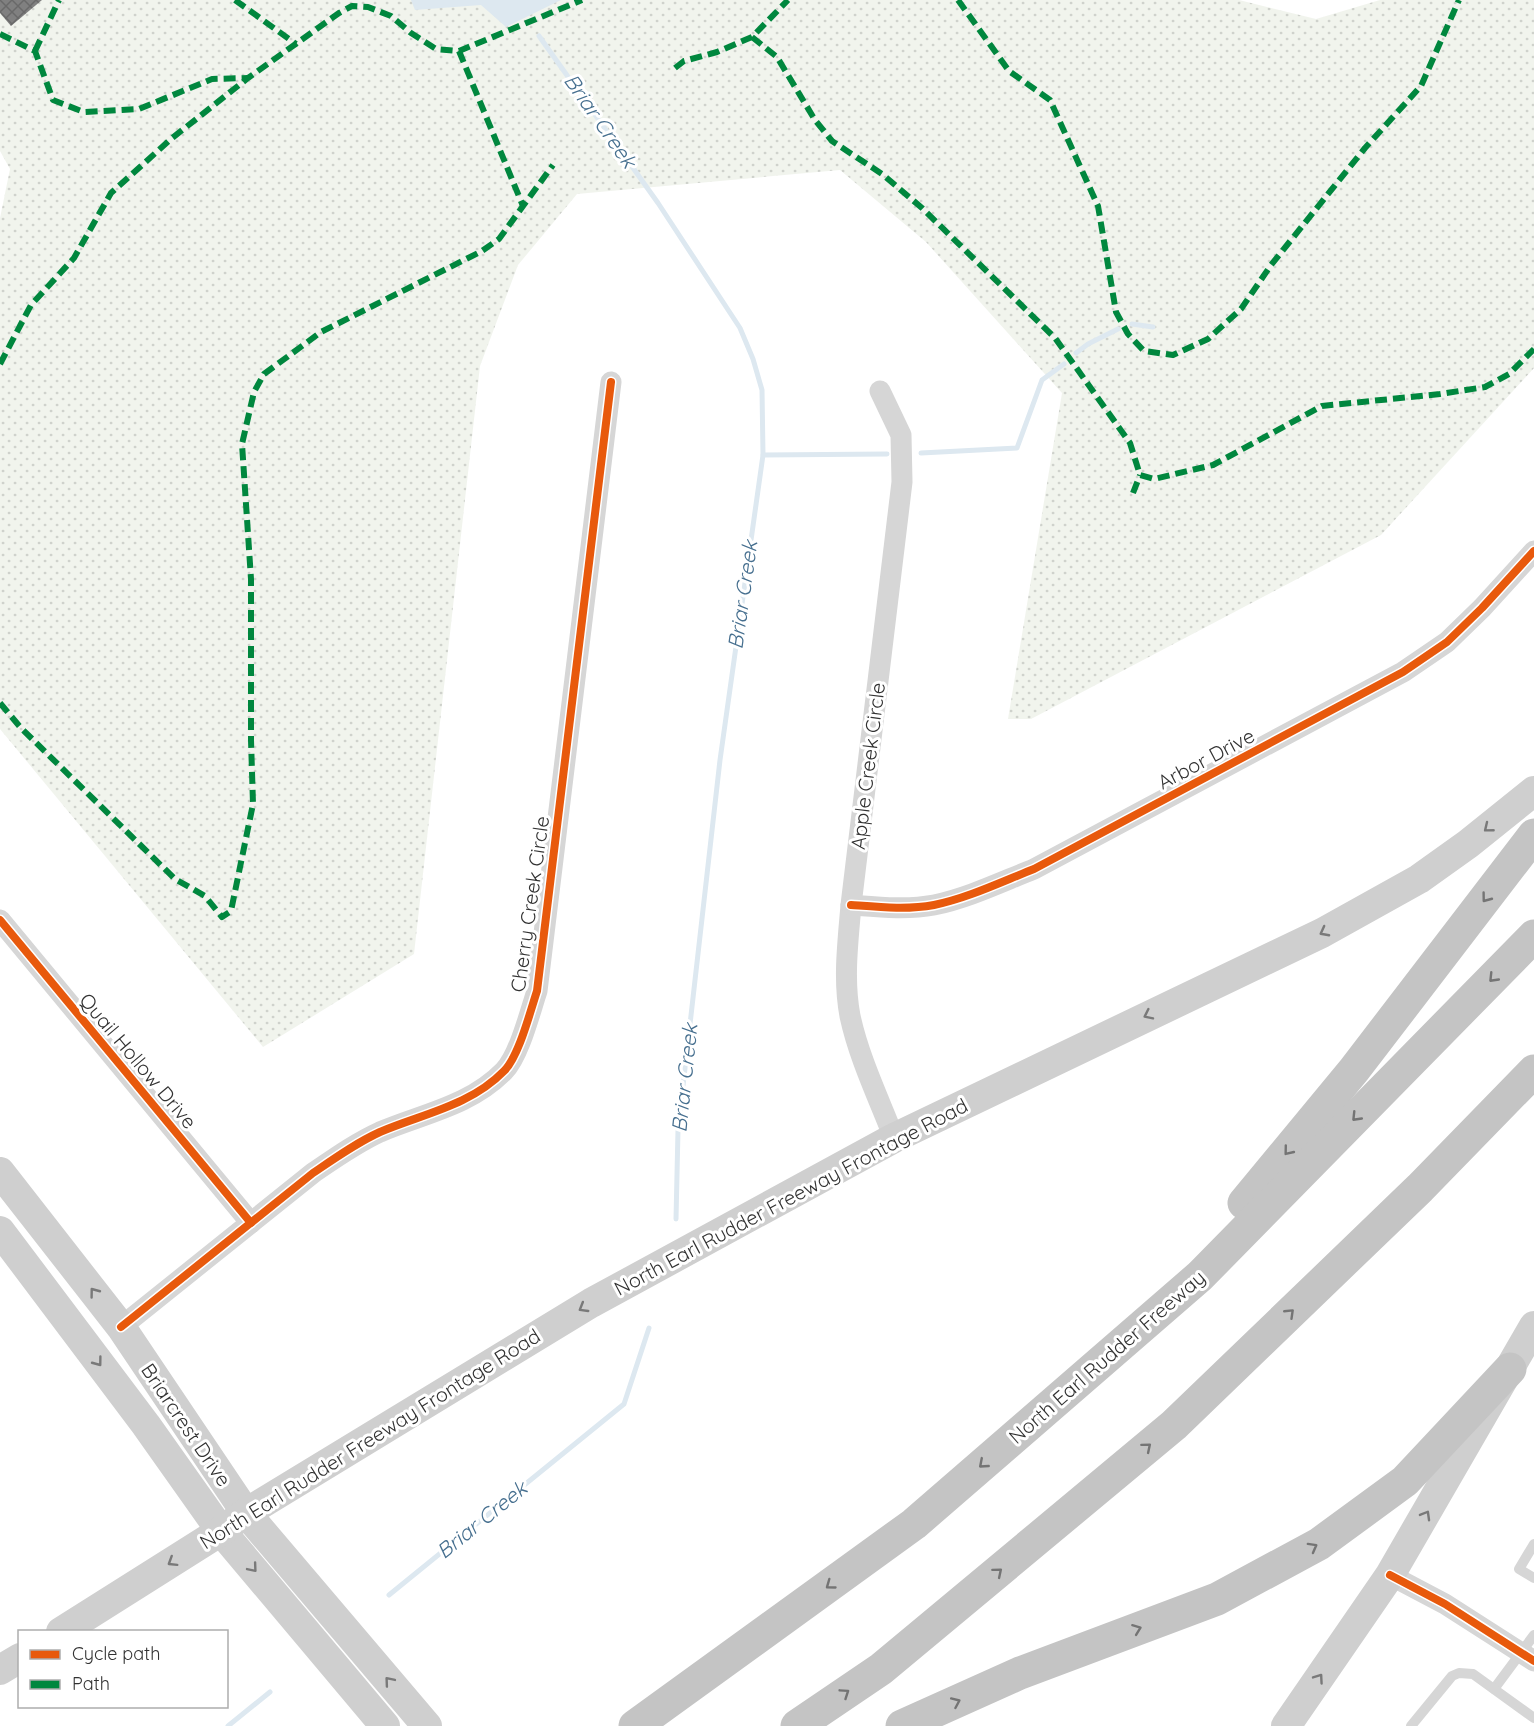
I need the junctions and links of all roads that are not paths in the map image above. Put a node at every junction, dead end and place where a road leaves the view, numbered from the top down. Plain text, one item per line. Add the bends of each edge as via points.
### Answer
1 (611, 382) dead end
2 (880, 391) dead end
3 (1534, 551) edge
4 (1534, 791) edge
5 (1534, 835) edge
6 (851, 905) junction
7 (0, 920) edge
8 (1534, 936) edge
9 (1534, 1071) edge
10 (894, 1138) junction
11 (0, 1172) edge
12 (251, 1224) junction
13 (0, 1231) edge
14 (1534, 1326) edge
15 (121, 1327) junction
16 (1510, 1369) junction
17 (1066, 1393) junction
18 (246, 1513) junction
19 (221, 1531) junction
20 (1534, 1544) edge
21 (1390, 1575) junction
22 (1534, 1578) edge
23 (64, 1630) edge
24 (1534, 1635) edge
25 (1527, 1657) edge
26 (18, 1659) edge
27 (0, 1670) edge
28 (1494, 1689) junction
29 (1534, 1718) edge
30 (385, 1726) edge
31 (427, 1726) edge
32 (635, 1726) edge
33 (797, 1726) edge
34 (902, 1726) edge
35 (1286, 1726) edge
36 (1411, 1726) edge

1 - 12 street, Cherry Creek Circle via 537,991 522,1037 505,1071 478,1091 450,1107 380,1133 345,1151
2 - 6 street, Apple Creek Circle via 902,435 902,482
3 - 6 street, Arbor Drive via 1447,642 1403,672 1034,869 933,905
4 -> 10 main road, North Earl Rudder Freeway Frontage Road via 1419,879 1322,933
5 -> 17 highway via 1354,1070 1255,1191
6 - 10 street, Apple Creek Circle via 846,967 850,1017
7 - 12 street, Quail Hollow Drive
8 -> 17 highway, North Earl Rudder Freeway via 1200,1276
33 -> 9 highway via 881,1669 1174,1425 1420,1188
10 -> 18 main road, North Earl Rudder Freeway Frontage Road via 591,1303
15 -> 11 main road, Briarcrest Drive
12 - 15 street, Cherry Creek Circle
13 -> 19 main road, Briarcrest Drive
14 - 16 main road
15 - 18 main road, Briarcrest Drive
21 -> 16 main road
34 -> 16 highway via 1020,1673 1217,1599 1320,1544 1405,1481
17 -> 32 highway, North Earl Rudder Freeway via 914,1524
18 - 19 main road, North Earl Rudder Freeway Frontage Road
31 -> 18 main road, Briarcrest Drive
19 -> 23 main road, North Earl Rudder Freeway Frontage Road
19 -> 30 main road, Briarcrest Drive
20 - 22 lane via 1519,1569
21 - 25 street
35 -> 21 main road
24 - 25 lane
25 - 28 lane
26 - 27 main road
28 - 29 lane
28 - 36 lane via 1473,1674 1452,1676

